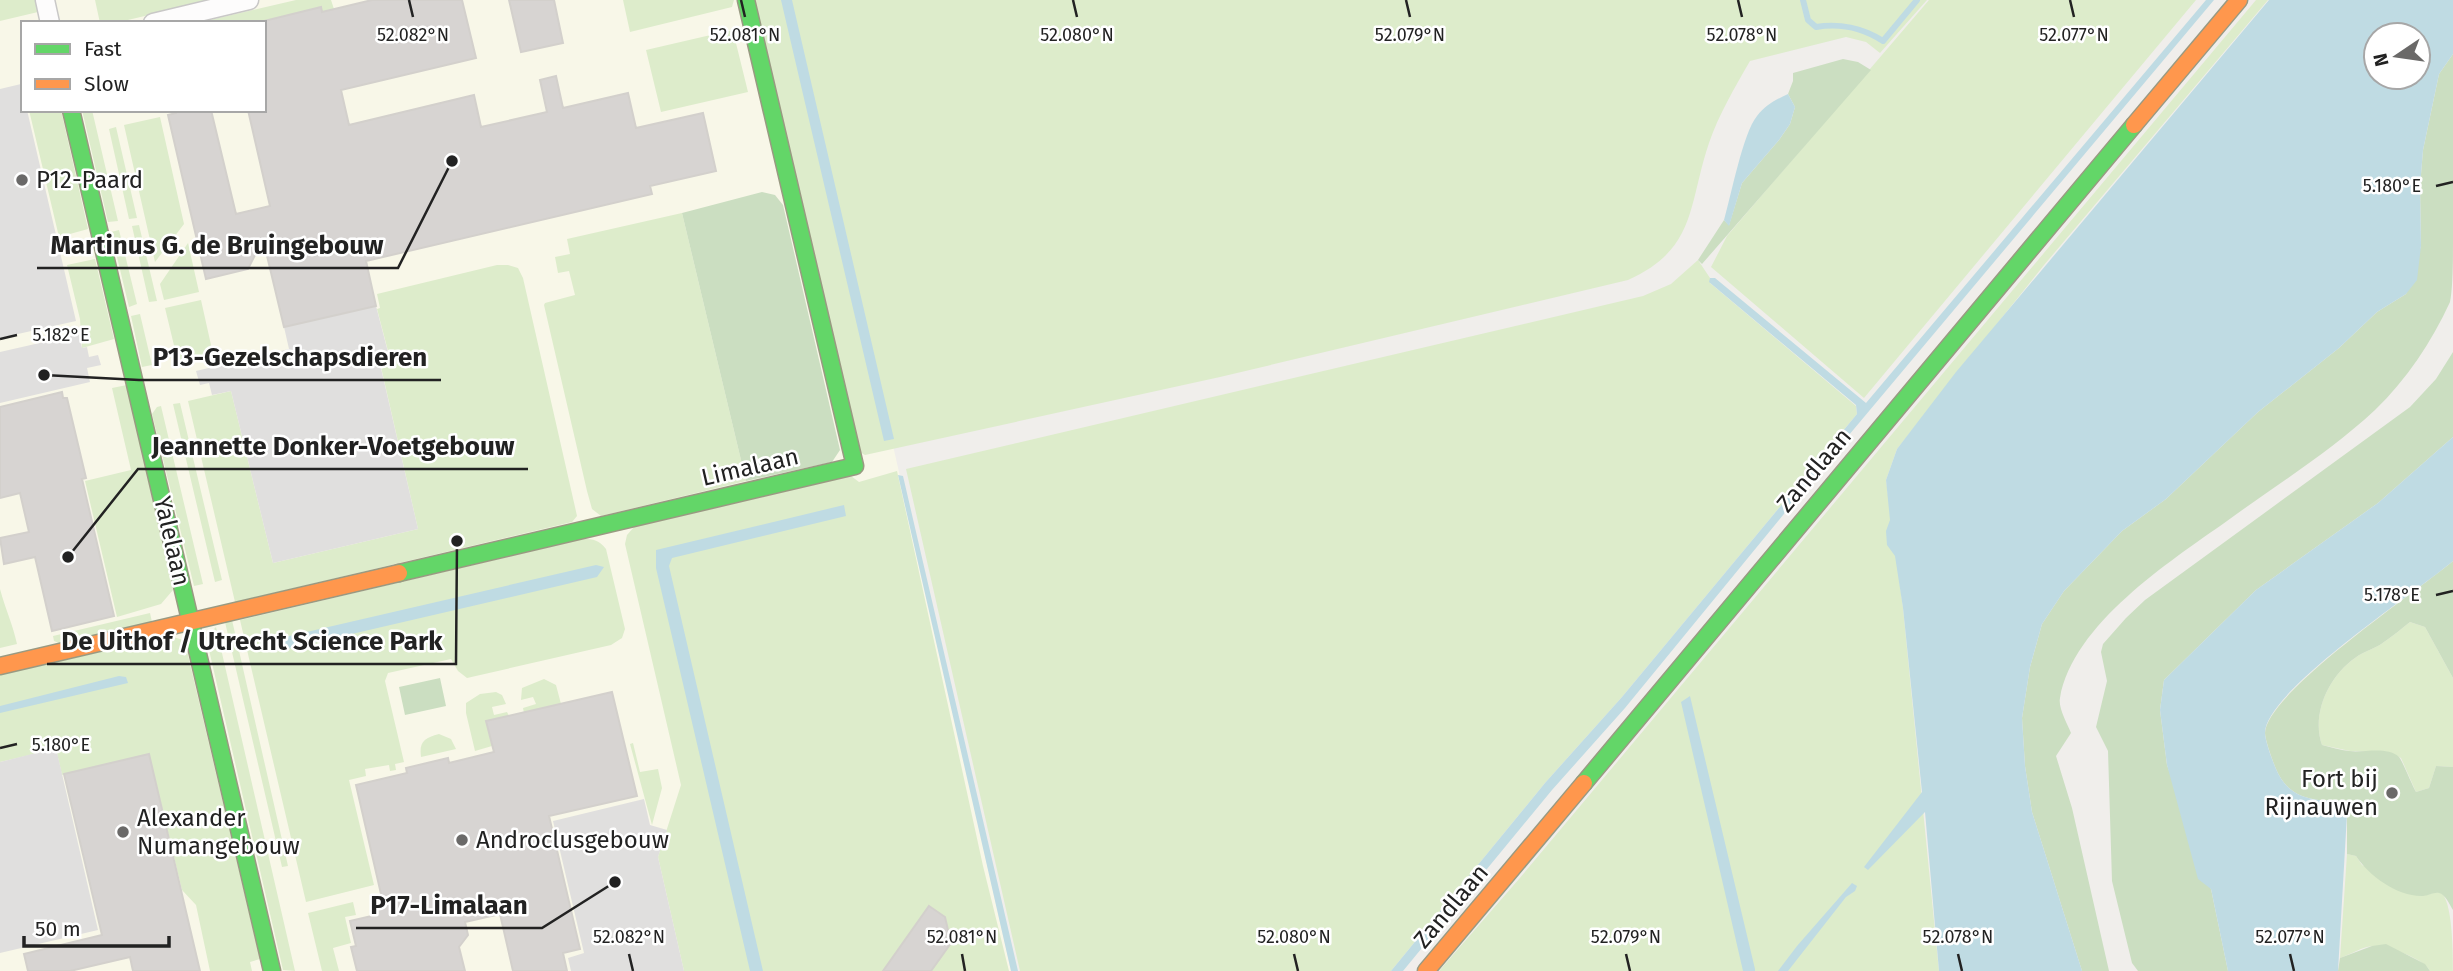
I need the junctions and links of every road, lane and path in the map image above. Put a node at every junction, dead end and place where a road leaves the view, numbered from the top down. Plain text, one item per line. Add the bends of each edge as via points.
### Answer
1 (45, 0) edge
2 (248, 0) edge
3 (746, 0) edge
4 (2239, 0) edge
5 (50, 21) edge
6 (161, 21) edge
7 (71, 112) edge
8 (190, 622) junction
9 (0, 666) edge
10 (272, 971) edge
11 (1426, 971) edge

1 - 5 street
2 - 6 street
3 - 8 street, Limalaan via 855,466
4 - 11 street, Zandlaan
7 - 8 street, Yalelaan
8 - 9 street
8 - 10 street, Yalelaan

